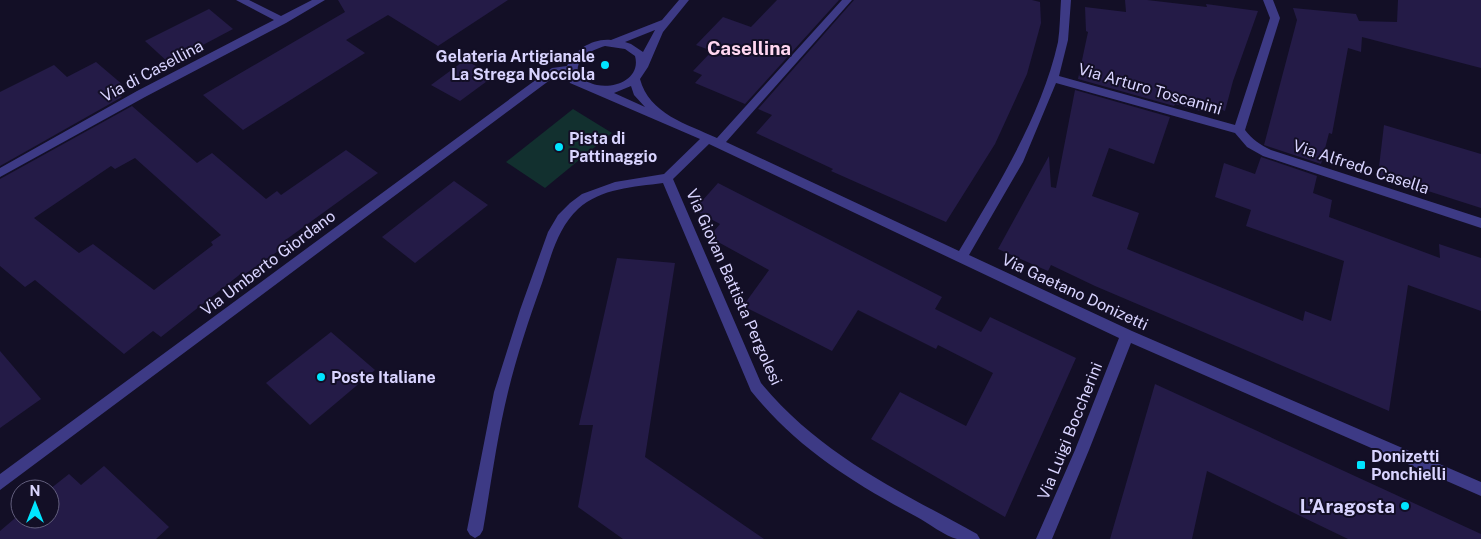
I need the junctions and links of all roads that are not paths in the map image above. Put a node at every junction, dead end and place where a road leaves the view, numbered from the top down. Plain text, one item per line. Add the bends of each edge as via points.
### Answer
1 (241, 0) edge
2 (320, 0) edge
3 (684, 0) edge
4 (847, 0) edge
5 (1066, 0) edge
6 (1268, 0) edge
7 (283, 20) junction
8 (664, 22) junction
9 (614, 43) junction
10 (643, 66) junction
11 (571, 70) junction
12 (1053, 78) junction
13 (635, 79) junction
14 (598, 90) junction
15 (660, 116) junction
16 (1239, 130) junction
17 (712, 142) junction
18 (0, 173) edge
19 (667, 178) junction
20 (1481, 223) edge
21 (962, 257) junction
22 (1127, 335) junction
23 (0, 483) edge
24 (1481, 490) edge
25 (475, 530) dead end
26 (972, 539) edge
27 (1044, 539) edge

1 - 7 street
2 - 7 street, Via di Casellina
3 - 8 street
4 - 17 street, Via Giovan Battista Pergolesi
5 - 12 street via 1063,40
6 - 16 street via 1276,18
7 - 18 street, Via di Casellina
8 - 9 street
8 - 10 street via 651,42
9 - 10 street via 638,52
9 - 11 street via 581,52
10 - 13 street
11 - 14 street via 574,80
11 - 23 street, Via Umberto Giordano via 556,70
12 - 16 street, Via Arturo Toscanini
12 - 21 street via 1017,162
13 - 14 street via 621,88
13 - 15 street, Via Gaetano Donizetti via 644,101
14 - 15 street, Via Gaetano Donizetti
15 - 17 street, Via Gaetano Donizetti
16 - 20 street, Via Alfredo Casella via 1256,149
17 - 19 street, Via Giovan Battista Pergolesi
17 - 21 street, Via Gaetano Donizetti
19 - 25 street, Via Giovan Battista Pergolesi via 626,183 598,191 572,206 554,230 501,392
19 - 26 street, Via Giovan Battista Pergolesi via 756,387 764,398 789,423 855,473
21 - 22 street, Via Gaetano Donizetti
22 - 24 street, Via Gaetano Donizetti
22 - 27 street, Via Luigi Boccherini

